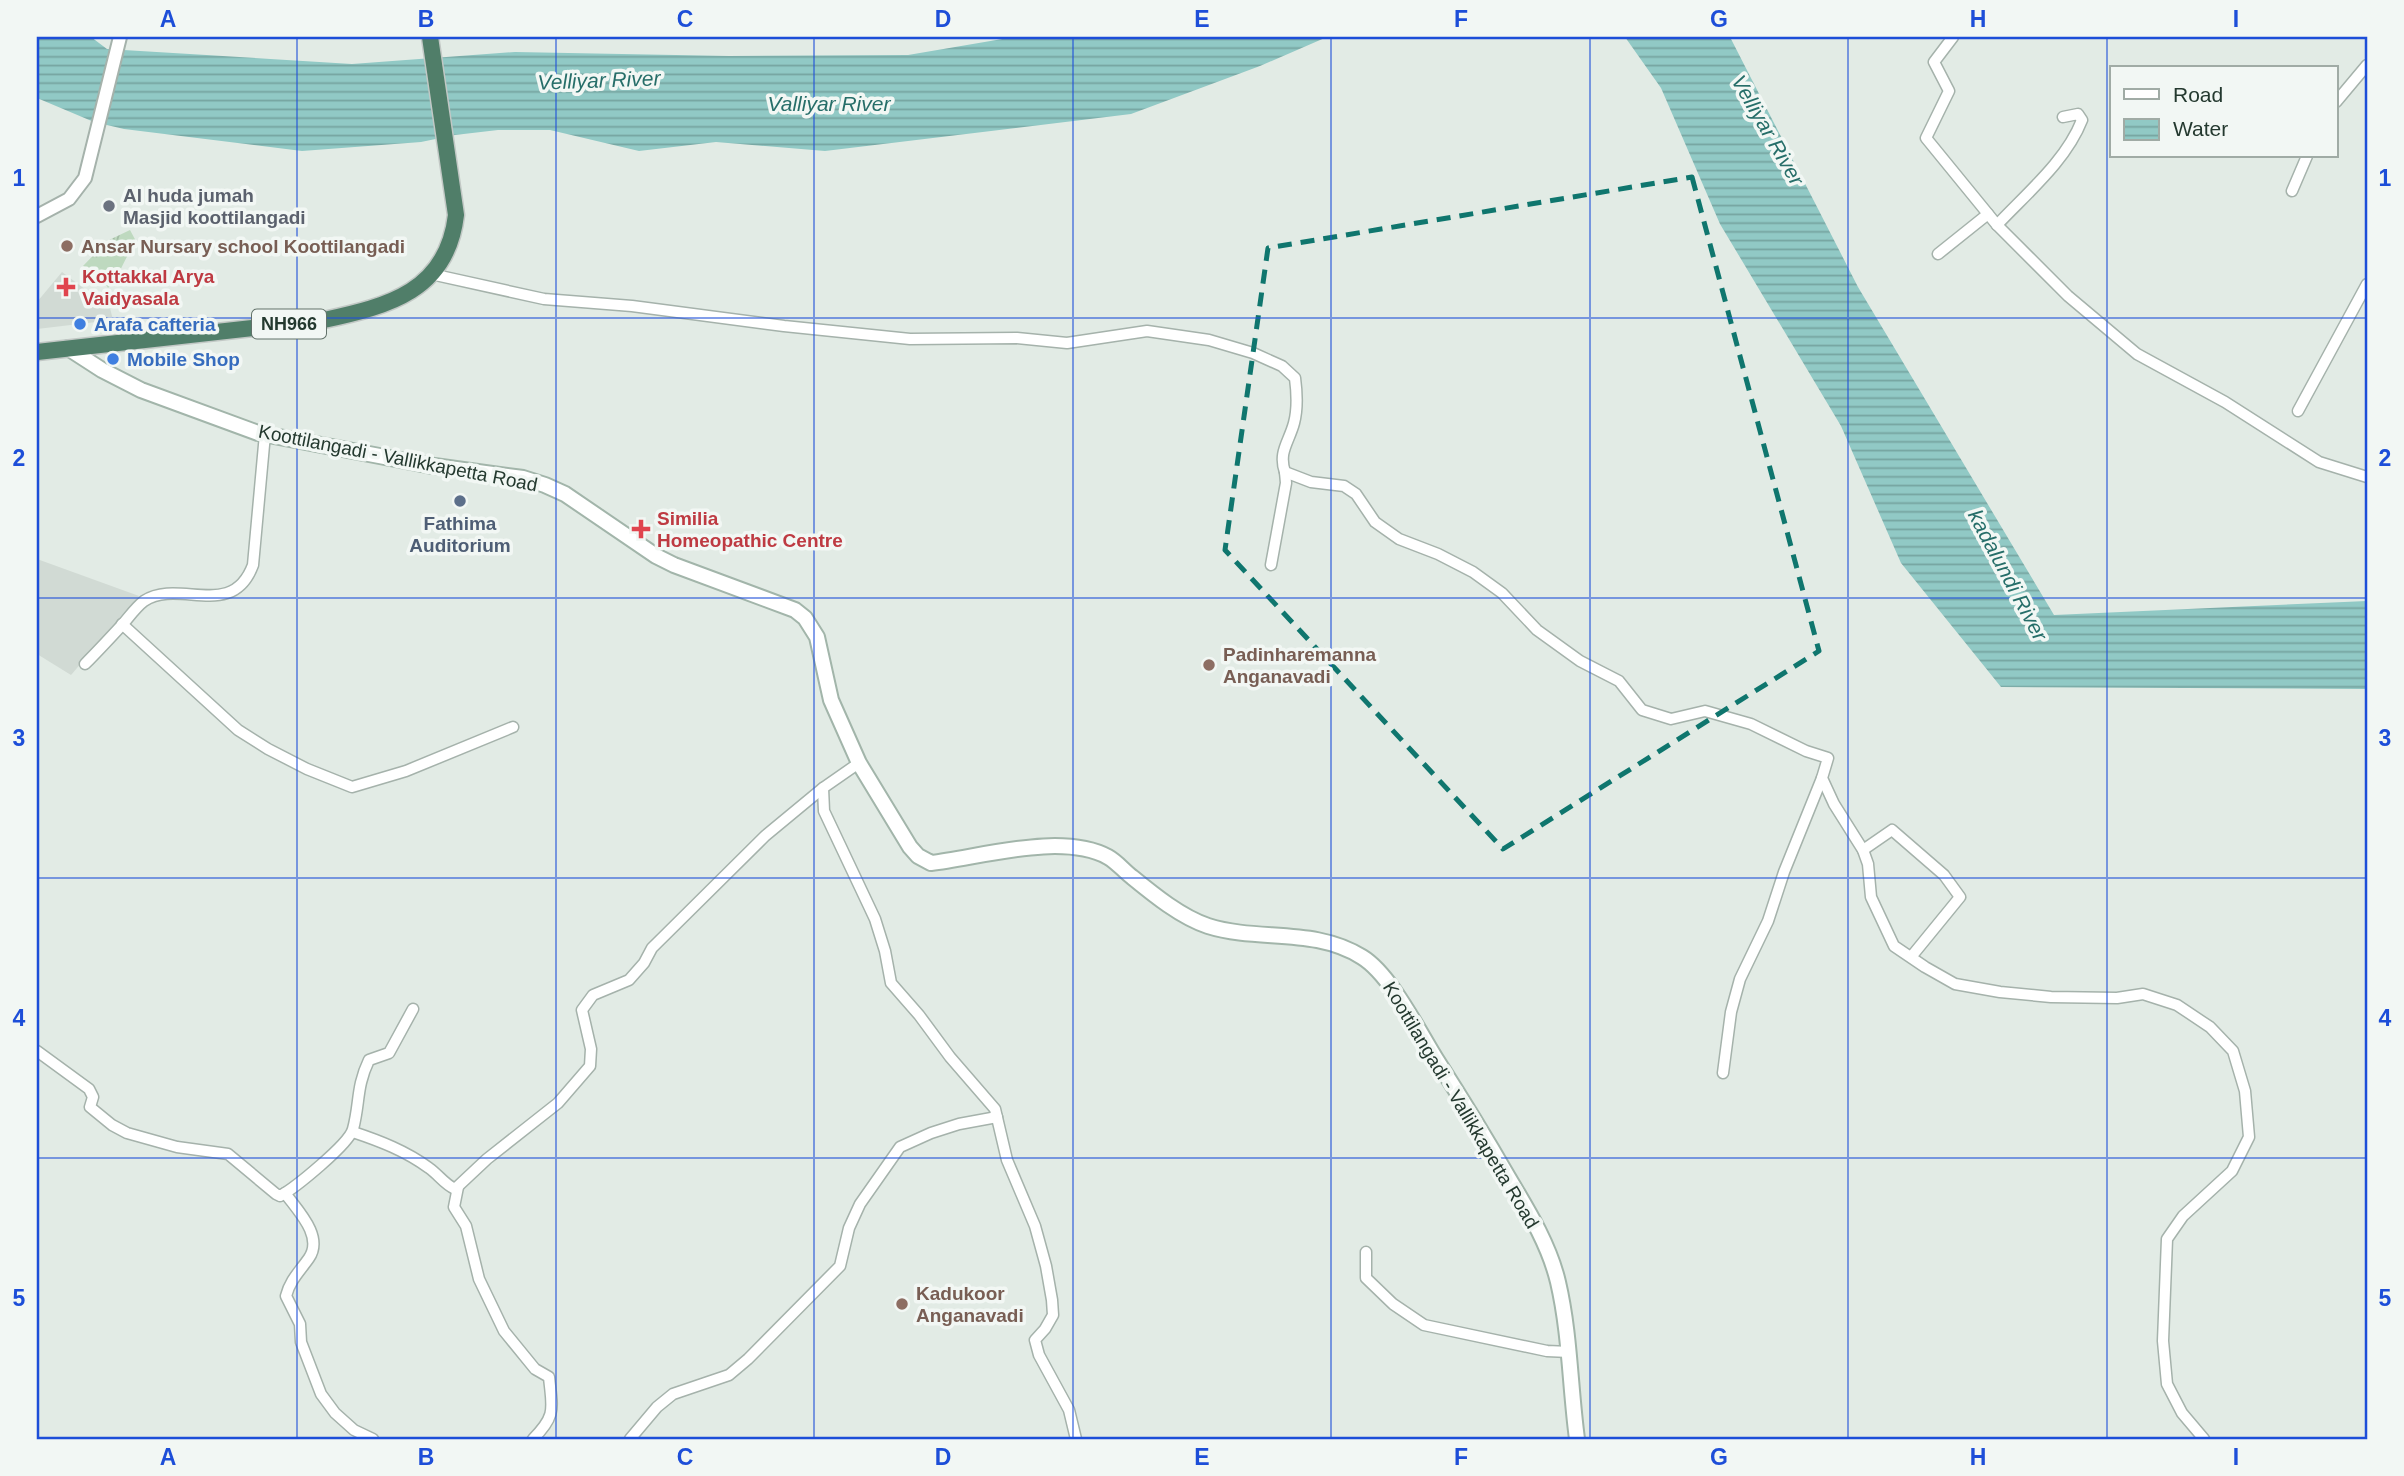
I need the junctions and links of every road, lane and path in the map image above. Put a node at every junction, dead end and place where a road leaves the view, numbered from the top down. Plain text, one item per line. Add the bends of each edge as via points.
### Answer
1 (120, 37) edge
2 (430, 37) edge
3 (1954, 37) edge
4 (2367, 65) edge
5 (2338, 100) edge
6 (2063, 117) dead end
7 (2305, 158) edge
8 (2292, 191) dead end
9 (1988, 214) junction
10 (37, 216) edge
11 (1997, 225) junction
12 (1938, 254) dead end
13 (431, 274) junction
14 (2367, 284) edge
15 (72, 351) junction
16 (37, 352) edge
17 (2298, 411) dead end
18 (265, 434) junction
19 (1285, 472) junction
20 (2367, 477) edge
21 (1270, 565) dead end
22 (122, 624) junction
23 (85, 664) dead end
24 (513, 727) dead end
25 (859, 763) junction
26 (1822, 778) junction
27 (823, 788) junction
28 (1863, 850) junction
29 (1911, 957) junction
30 (413, 1009) dead end
31 (37, 1051) edge
32 (1723, 1073) dead end
33 (997, 1117) junction
34 (353, 1132) junction
35 (458, 1187) junction
36 (285, 1193) junction
37 (1366, 1252) dead end
38 (1569, 1352) junction
39 (373, 1439) edge
40 (533, 1439) edge
41 (630, 1439) edge
42 (1076, 1439) edge
43 (1577, 1439) edge
44 (2204, 1439) edge

1 - 10 street via 85,178 69,199
2 - 13 highway, NH966 via 456,215 453,238
3 - 9 street via 1934,62 1950,91 1926,138
4 - 5 street
6 - 11 street via 2078,114 2082,120 2077,133
7 - 8 street
9 - 11 street
9 - 12 street
11 - 20 street via 2068,296 2137,354 2225,401 2319,462
13 - 15 highway, NH966 via 422,284 367,311
13 - 19 street via 544,299 910,339 1067,342 1147,331 1209,340 1253,353 1282,366 1295,378 1294,423 1281,461
14 - 17 street
15 - 16 highway, NH966
15 - 18 main road, Koottilangadi - Vallikkapetta Road via 141,390
18 - 22 street via 253,565 248,577 231,592 206,597 171,594 145,600
18 - 25 main road, Koottilangadi - Vallikkapetta Road via 545,485 674,565 795,610 817,637 831,700
19 - 21 street
19 - 26 street via 1311,482 1344,486 1356,494 1376,522 1399,539 1473,572 1502,593 1538,630 1580,661 1619,681 1642,710 1671,719 1704,711 1751,724 1828,758
22 - 23 street
22 - 24 street via 238,730 307,769 352,787 406,771
25 - 27 street
25 - 38 main road, Koottilangadi - Vallikkapetta Road via 910,847 931,863 1057,845 1084,848 1109,857 1150,891 1206,925 1317,939 1364,958 1383,977 1416,1027 1527,1209 1558,1280
26 - 28 street
26 - 32 street via 1768,922 1740,979
27 - 33 street via 824,811 875,919 891,983
27 - 35 street via 755,846 652,948 629,980 593,995 582,1010 590,1066 558,1102
28 - 29 street via 1880,920 1894,946
28 - 29 street via 1892,831 1944,875 1960,897
29 - 44 street via 1955,984 2000,992 2117,998 2143,994 2177,1005 2210,1027 2233,1051 2245,1091 2249,1138 2232,1171 2183,1216 2167,1239 2163,1341 2167,1384 2182,1413
30 - 34 street via 389,1053 369,1059 357,1093
31 - 36 street via 89,1089 93,1097 90,1107 112,1125 177,1147 228,1154 275,1194
33 - 41 street via 931,1133 900,1147 860,1204 840,1266 729,1375 673,1394
33 - 42 street via 1007,1160 1039,1239 1052,1300 1053,1315 1035,1340 1069,1410
34 - 35 street via 406,1153 446,1185
34 - 36 street
35 - 40 street via 454,1207 466,1226 479,1279 504,1331 535,1369 549,1377 553,1412
36 - 39 street via 312,1231 311,1256 289,1284 286,1296 300,1324 301,1342 321,1394 335,1413
37 - 38 street via 1366,1278 1424,1325
38 - 43 main road, Koottilangadi - Vallikkapetta Road

